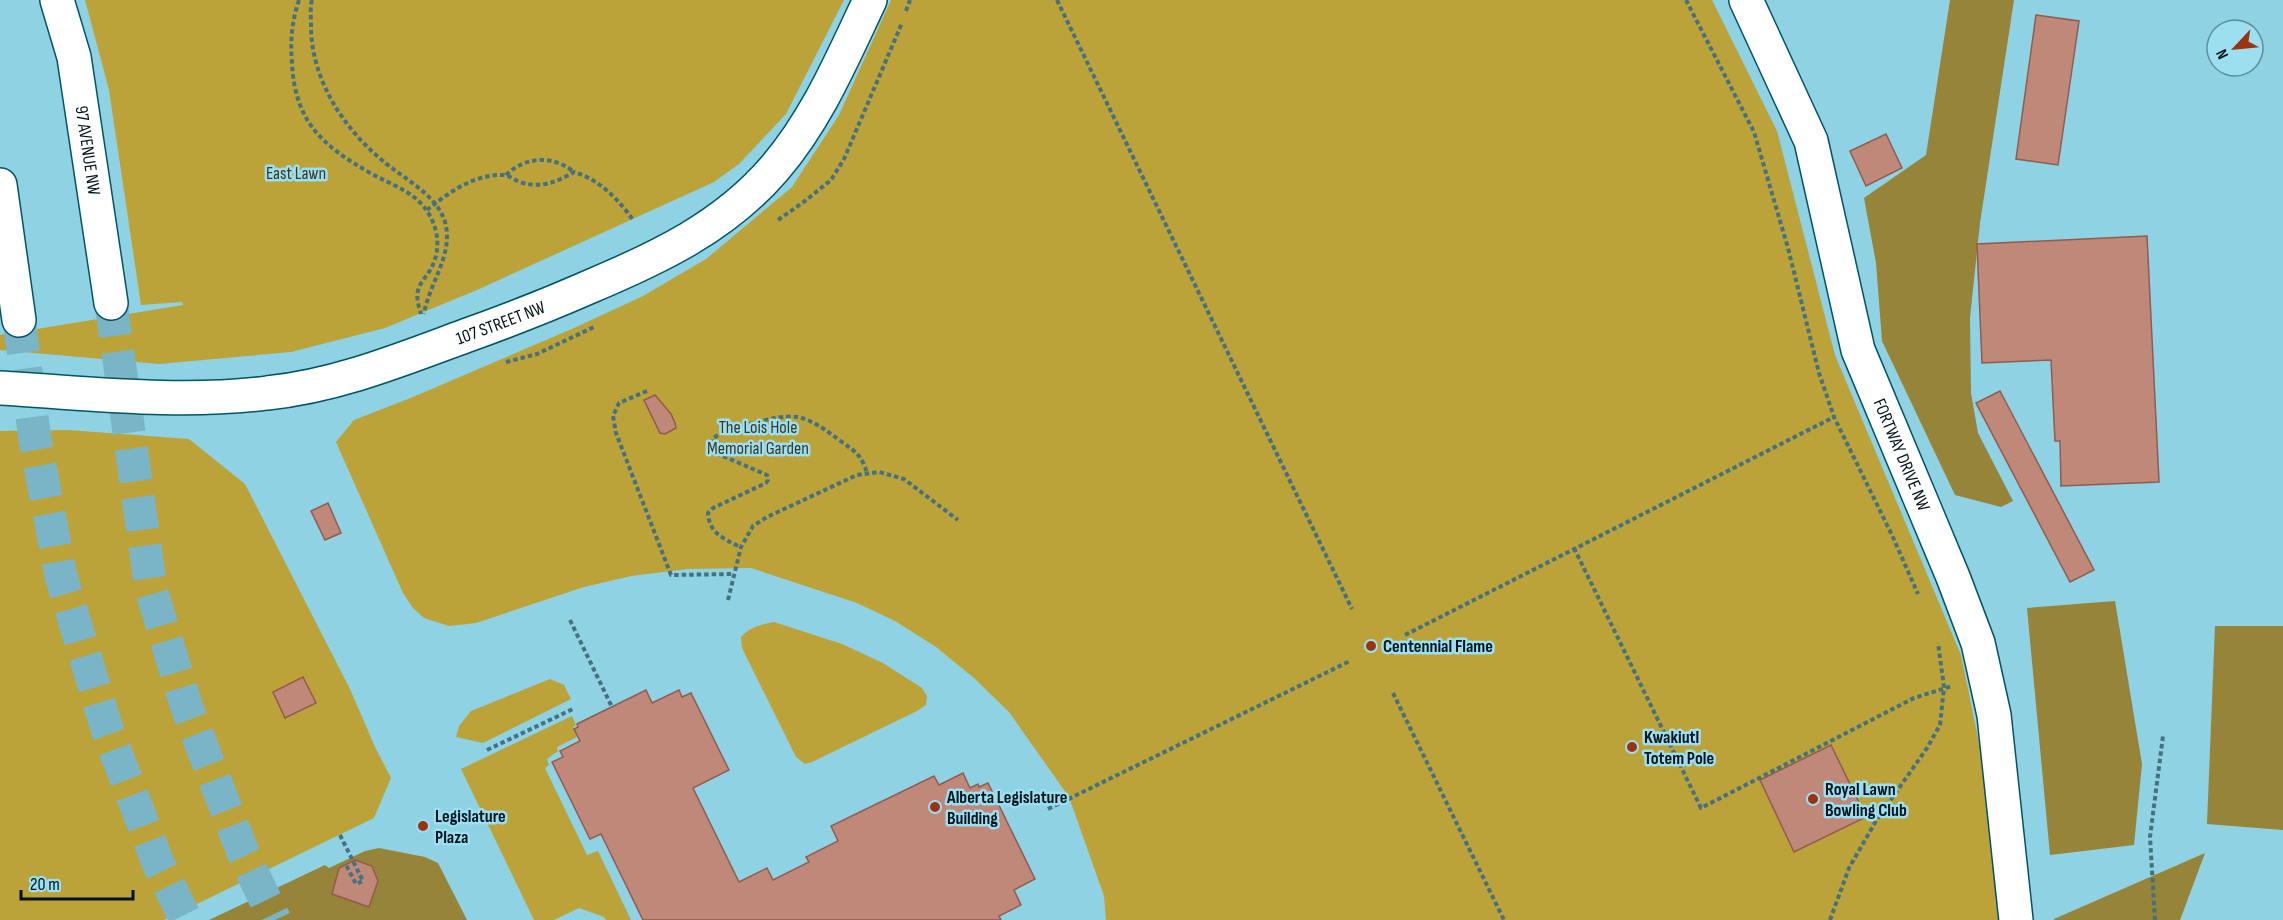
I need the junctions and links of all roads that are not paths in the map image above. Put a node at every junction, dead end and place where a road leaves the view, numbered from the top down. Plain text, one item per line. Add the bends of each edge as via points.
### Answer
1 (57, 0) edge
2 (870, 0) edge
3 (1746, 0) edge
4 (0, 185) edge
5 (111, 303) tunnel mouth
6 (19, 320) tunnel mouth
7 (0, 388) edge
8 (2016, 920) edge

1 - 5 street, 97 AVENUE NW via 74,57
2 - 7 street, 107 STREET NW via 821,101 773,170 710,227 638,267 525,314 375,368 291,390 172,397
3 - 8 street, FORTWAY DRIVE NW via 1811,141 1858,350 1978,642 1994,715
4 - 6 street

